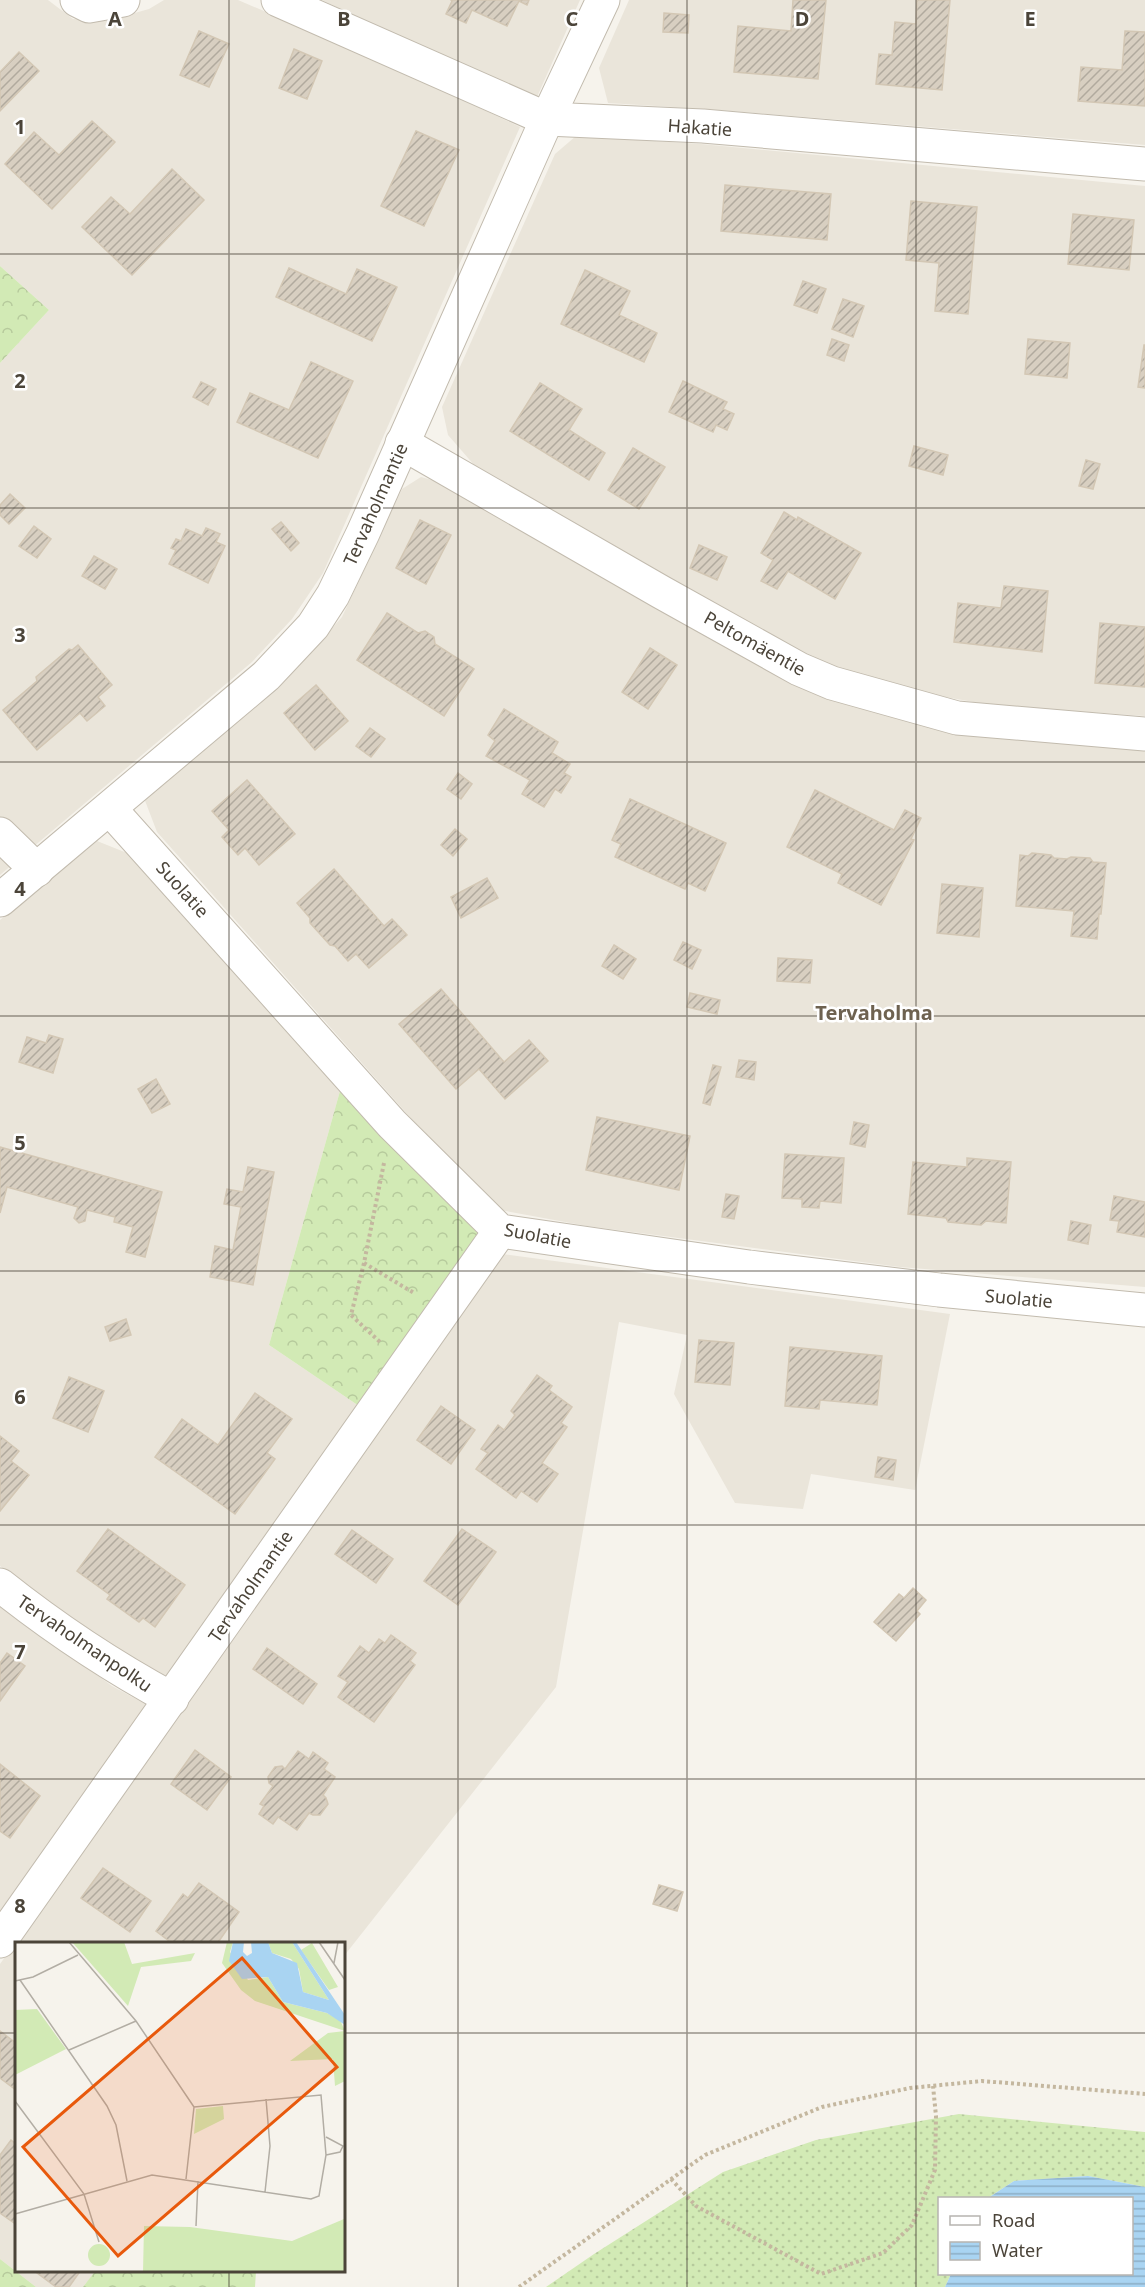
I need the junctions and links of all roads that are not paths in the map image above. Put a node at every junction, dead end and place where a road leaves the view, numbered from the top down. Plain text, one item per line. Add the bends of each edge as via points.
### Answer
1 (77, 0) edge
2 (123, 0) edge
3 (278, 0) edge
4 (603, 0) edge
5 (547, 119) junction
6 (1145, 164) edge
7 (402, 443) junction
8 (1145, 734) edge
9 (110, 809) junction
10 (0, 834) edge
11 (37, 870) junction
12 (0, 900) edge
13 (500, 1231) junction
14 (1145, 1310) edge
15 (0, 1584) edge
16 (172, 1699) junction
17 (0, 1941) edge

1 - 2 street via 89,6
3 - 5 street, Hakatie
4 - 5 street, Tervaholmantie
5 - 6 street, Hakatie via 703,126
5 - 7 street, Tervaholmantie
7 - 8 street, Peltomäentie via 799,669 832,683 957,718
7 - 9 street, Tervaholmantie via 333,596 313,626 266,676
9 - 11 street, Tervaholmantie
9 - 13 street, Suolatie via 392,1124
10 - 11 street
11 - 12 street, Tervaholmantie
13 - 14 street, Suolatie via 773,1270
13 - 16 street, Tervaholmantie
15 - 16 street, Tervaholmanpolku via 57,1629 123,1673
16 - 17 street, Tervaholmantie

